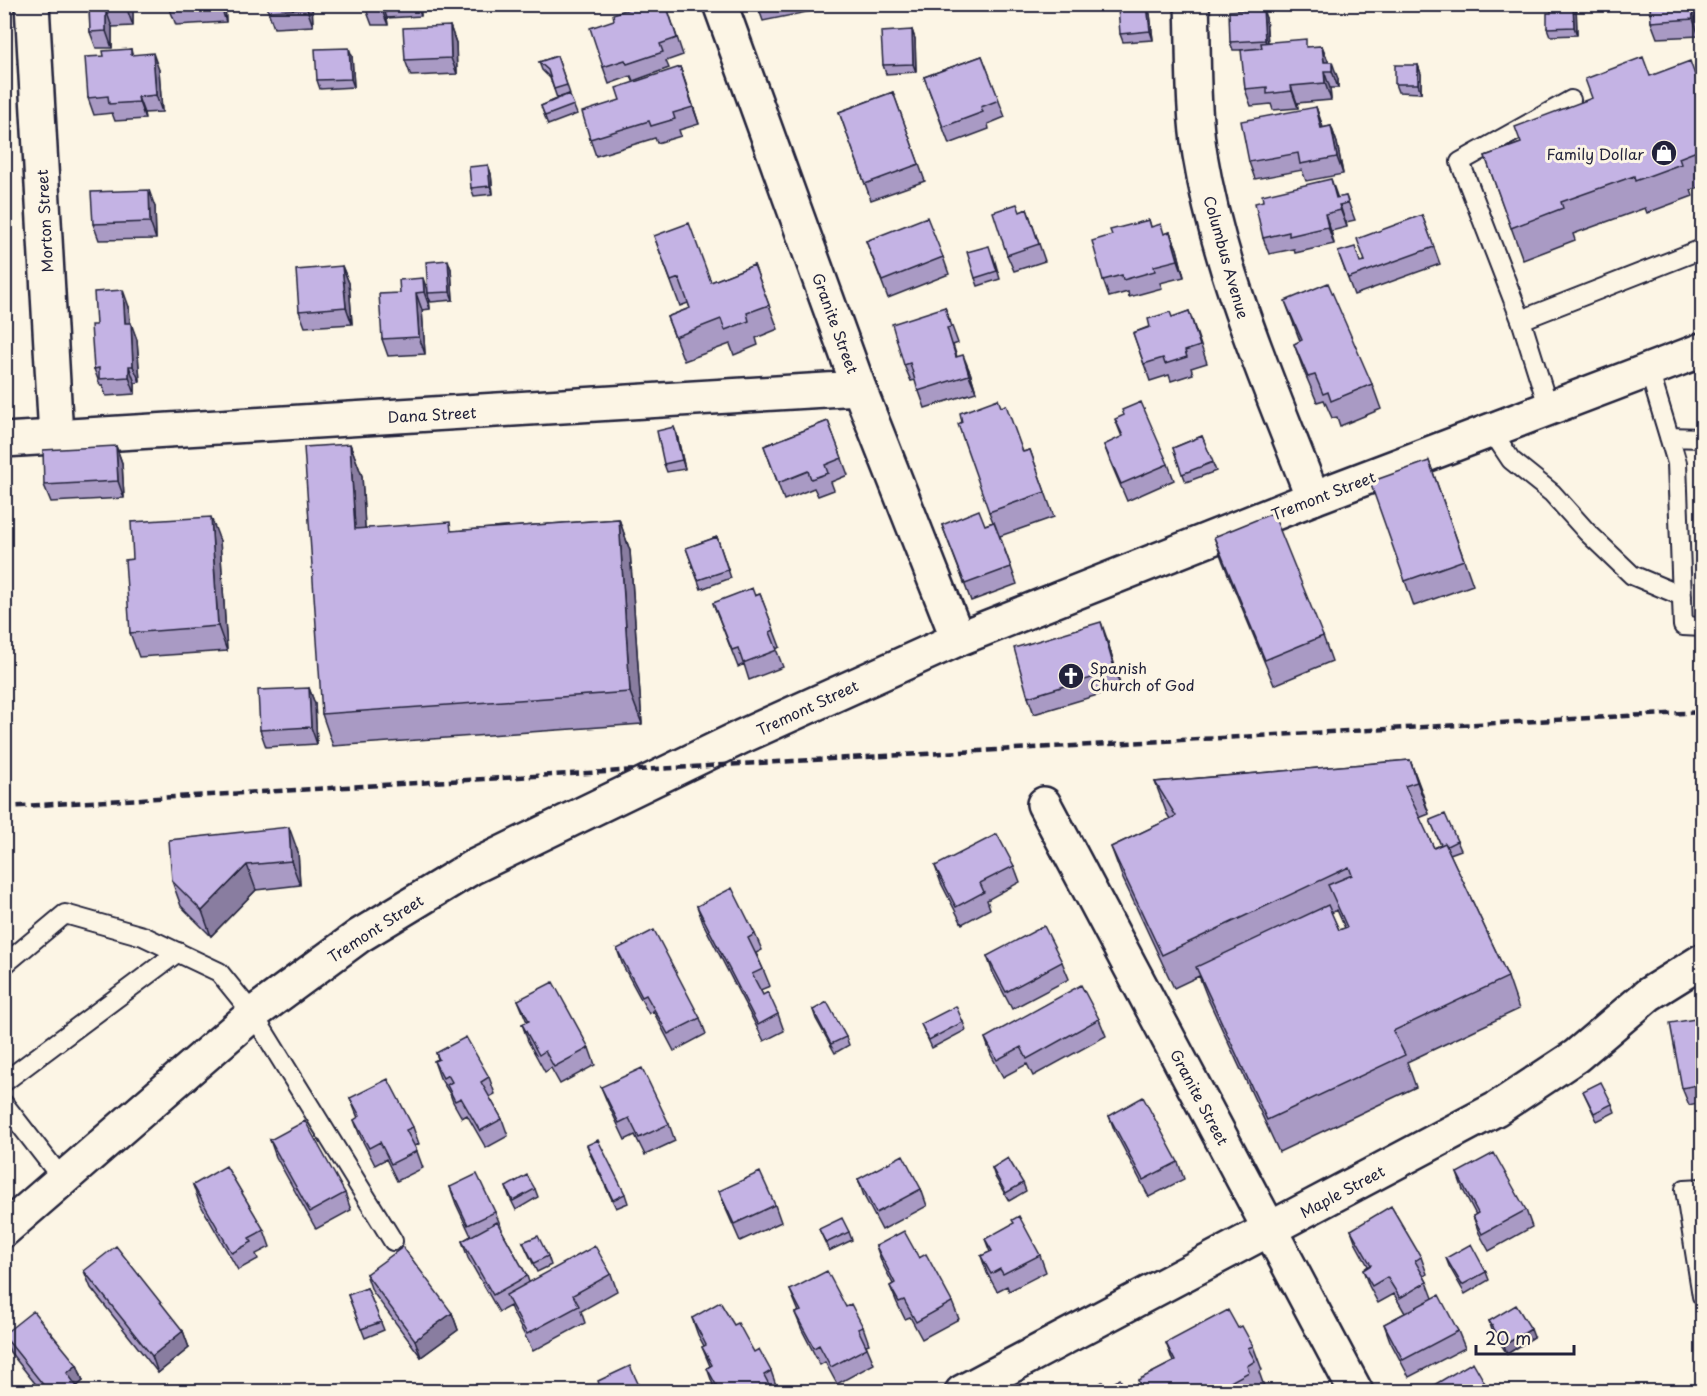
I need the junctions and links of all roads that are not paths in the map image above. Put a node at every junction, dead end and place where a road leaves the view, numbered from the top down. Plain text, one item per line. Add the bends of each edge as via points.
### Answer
1 (32, 4) edge
2 (720, 4) edge
3 (1192, 4) edge
4 (1570, 100) dead end
5 (1702, 249) edge
6 (1521, 320) junction
7 (1702, 350) edge
8 (1649, 370) junction
9 (859, 388) junction
10 (1549, 409) junction
11 (1491, 430) junction
12 (56, 437) junction
13 (1669, 437) junction
14 (1702, 438) edge
15 (4, 440) edge
16 (1313, 498) junction
17 (1682, 596) junction
18 (1702, 627) edge
19 (958, 639) junction
20 (1044, 804) dead end
21 (177, 952) junction
22 (1702, 961) edge
23 (4, 965) edge
24 (253, 1014) junction
25 (4, 1082) edge
26 (4, 1104) edge
27 (63, 1180) junction
28 (1702, 1188) edge
29 (1270, 1229) junction
30 (4, 1230) edge
31 (393, 1241) dead end
32 (1702, 1296) edge
33 (962, 1392) edge
34 (1356, 1392) edge

1 - 12 street, Morton Street
2 - 9 street, Granite Street
3 - 16 street, Columbus Avenue via 1200,154 1211,204 1236,298
4 - 6 lane via 1460,162
5 - 6 lane
6 - 10 lane
7 - 8 street, Tremont Street
8 - 10 street, Tremont Street
8 - 13 lane
9 - 12 street, Dana Street
9 - 19 street, Granite Street
10 - 11 street, Tremont Street
11 - 16 street, Tremont Street
11 - 17 lane via 1511,460 1552,493 1632,575
12 - 15 street, Dana Street
13 - 14 lane
13 - 17 lane via 1677,463
16 - 19 street, Tremont Street
17 - 18 lane via 1683,626
19 - 24 street, Tremont Street via 731,742 471,868 358,936
20 - 29 street, Granite Street
21 - 23 lane via 144,936 65,914
21 - 24 lane via 219,972
21 - 25 lane
22 - 29 street, Maple Street via 1649,994 1592,1044 1528,1090
24 - 27 street, Tremont Street
24 - 31 lane
26 - 27 lane
27 - 30 street, Tremont Street
28 - 32 lane via 1685,1189
29 - 33 street, Maple Street
29 - 34 street, Granite Street

